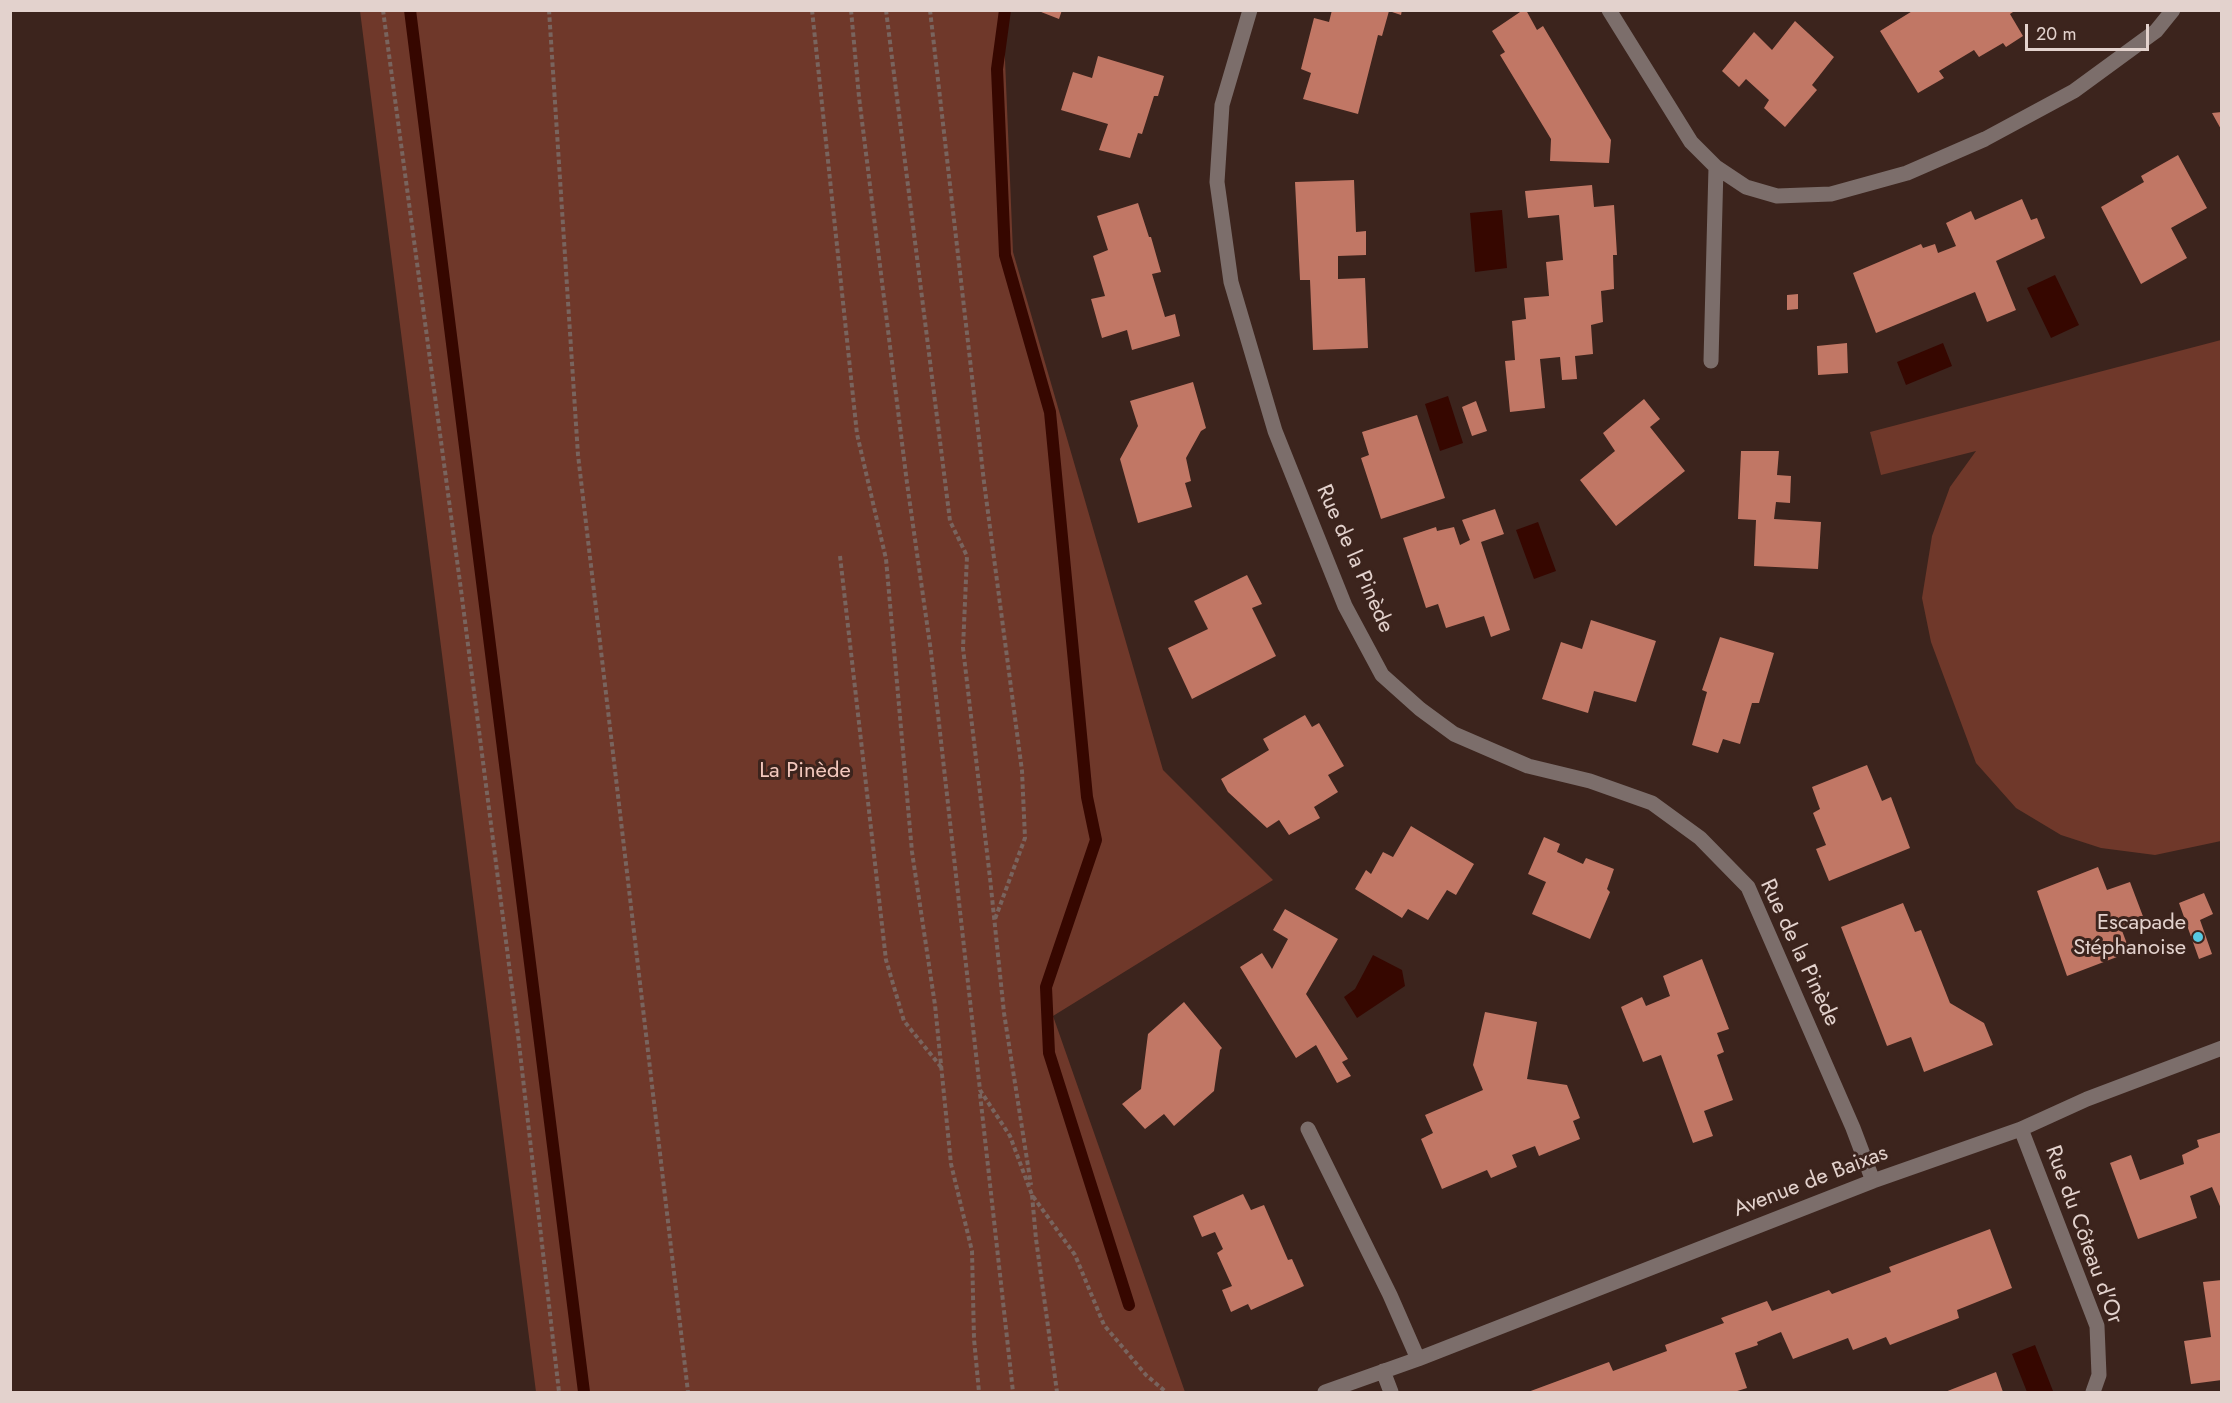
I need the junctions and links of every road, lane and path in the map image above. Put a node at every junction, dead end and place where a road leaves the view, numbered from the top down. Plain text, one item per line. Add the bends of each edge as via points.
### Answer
1 (383, 10) edge
2 (549, 10) edge
3 (812, 10) edge
4 (851, 10) edge
5 (886, 10) edge
6 (930, 10) edge
7 (1250, 10) edge
8 (1609, 10) edge
9 (2173, 10) edge
10 (1716, 167) junction
11 (1711, 361) dead end
12 (840, 556) dead end
13 (995, 920) junction
14 (2222, 1048) edge
15 (941, 1067) junction
16 (980, 1090) junction
17 (1308, 1129) dead end
18 (2021, 1129) junction
19 (1874, 1181) junction
20 (1032, 1195) junction
21 (1418, 1359) junction
22 (1383, 1371) junction
23 (559, 1392) edge
24 (688, 1392) edge
25 (979, 1392) edge
26 (1013, 1392) edge
27 (1057, 1392) edge
28 (1166, 1392) edge
29 (1325, 1392) edge
30 (1392, 1392) edge
31 (2093, 1392) edge

1 - 23 path via 518,1035
2 - 24 path via 578,455
3 - 15 path via 857,434 886,559 912,852
4 - 16 path via 905,472 931,652
5 - 13 path via 950,521 968,556 963,648
6 - 13 path via 984,482 1022,771 1025,838
7 - 19 street, Rue de la Pinède via 1222,105 1217,182 1231,282 1275,431 1345,606 1382,675 1454,734 1528,766 1590,780 1652,803 1700,838 1748,887
8 - 10 street via 1691,142
9 - 10 street via 2156,31 2074,91 1985,139 1907,173 1831,194 1777,196 1746,187
10 - 11 street
12 - 15 path via 886,960 904,1022
13 - 20 path via 1004,1013
14 - 18 street, Avenue de Baixas via 2087,1099
15 - 25 path via 951,1164 972,1251
16 - 20 path via 1010,1136
16 - 26 path
17 - 21 street
18 - 19 street, Avenue de Baixas
18 - 31 street, Rue du Côteau d'Or via 2097,1326 2099,1375
19 - 21 street, Avenue de Baixas
20 - 27 path
20 - 28 path via 1075,1255 1104,1325 1146,1375
21 - 22 street, Avenue de Baixas
22 - 29 street, Avenue de Baixas
22 - 30 street

